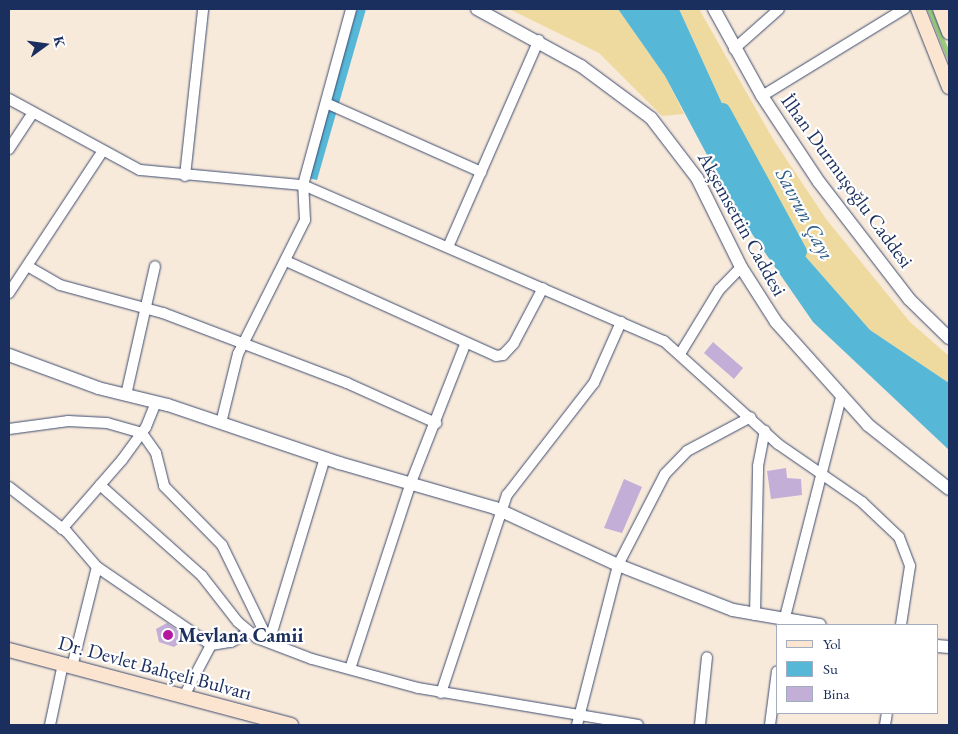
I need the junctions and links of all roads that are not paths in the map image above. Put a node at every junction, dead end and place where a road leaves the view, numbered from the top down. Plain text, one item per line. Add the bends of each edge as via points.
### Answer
1 (203, 9) edge
2 (351, 9) edge
3 (477, 9) edge
4 (714, 9) edge
5 (778, 9) edge
6 (904, 9) edge
7 (918, 9) edge
8 (940, 9) edge
9 (949, 32) edge
10 (539, 40) junction
11 (734, 49) junction
12 (949, 87) edge
13 (762, 96) junction
14 (9, 99) edge
15 (326, 103) junction
16 (32, 114) junction
17 (9, 149) edge
18 (102, 152) junction
19 (481, 172) junction
20 (185, 176) junction
21 (303, 185) junction
22 (448, 247) junction
23 (286, 261) junction
24 (155, 266) dead end
25 (29, 267) junction
26 (741, 267) junction
27 (543, 288) junction
28 (9, 293) edge
29 (147, 308) junction
30 (621, 322) junction
31 (949, 338) edge
32 (243, 344) junction
33 (465, 345) junction
34 (680, 354) junction
35 (9, 355) edge
36 (126, 395) junction
37 (841, 396) junction
38 (156, 402) junction
39 (751, 417) junction
40 (221, 423) junction
41 (436, 423) junction
42 (9, 429) edge
43 (765, 431) junction
44 (142, 433) junction
45 (325, 458) junction
46 (819, 474) junction
47 (100, 485) junction
48 (410, 485) junction
49 (9, 487) edge
50 (949, 489) edge
51 (503, 512) junction
52 (62, 529) junction
53 (618, 565) junction
54 (98, 567) junction
55 (755, 615) junction
56 (783, 623) edge
57 (802, 624) edge
58 (901, 624) edge
59 (250, 632) junction
60 (269, 642) junction
61 (211, 646) junction
62 (9, 650) edge
63 (707, 657) dead end
64 (68, 666) junction
65 (350, 669) junction
66 (776, 678) edge
67 (441, 693) junction
68 (184, 696) junction
69 (578, 720) edge
70 (269, 722) edge
71 (50, 725) edge
72 (291, 725) edge
73 (638, 725) edge
74 (700, 725) edge
75 (770, 725) edge

1 - 20 street
2 - 15 street
3 - 10 street, Akşemsettin Caddesi
4 - 11 street, İlhan Durmuşoğlu Caddesi
5 - 11 street
6 - 13 street
7 - 12 main road
8 - 9 main road
10 - 19 street
10 - 26 street, Akşemsettin Caddesi via 626,96 667,135 697,178
11 - 13 street, İlhan Durmuşoğlu Caddesi
13 - 31 street, İlhan Durmuşoğlu Caddesi via 819,182 909,299
14 - 16 street
15 - 19 street
15 - 21 street
16 - 17 street
16 - 18 street
18 - 20 street via 140,170
18 - 25 street
19 - 22 street
20 - 21 street
21 - 22 street
21 - 23 street via 305,220
22 - 27 street
23 - 32 street
23 - 33 street
24 - 29 street
25 - 28 street
25 - 29 street via 88,295
26 - 34 street via 719,290
26 - 37 street, Akşemsettin Caddesi via 776,322
27 - 30 street
27 - 33 street via 503,355
29 - 32 street
29 - 36 street
30 - 34 street via 664,341
30 - 51 street via 594,383 525,468
32 - 40 street via 225,391
32 - 41 street
33 - 41 street
34 - 39 street
35 - 36 street
36 - 38 street
37 - 46 street
37 - 50 street, Akşemsettin Caddesi via 894,448
38 - 40 street
38 - 44 street
39 - 43 street
39 - 53 street via 687,451 665,474
40 - 45 street
41 - 48 street
42 - 44 street via 68,421 107,423
43 - 46 street
43 - 55 street via 758,466
44 - 47 street
44 - 60 street via 156,453 164,486 222,545
45 - 48 street
45 - 60 street
46 - 56 street
46 - 58 street via 862,502 898,537 910,566
47 - 52 street
47 - 59 street via 202,576
48 - 51 street
48 - 65 street
49 - 52 street
51 - 53 street
51 - 67 street
52 - 54 street
53 - 55 street
53 - 69 street
54 - 61 street
54 - 64 street
55 - 56 street
56 - 57 street
59 - 60 street
59 - 61 street via 231,642
60 - 65 street
61 - 68 street
62 - 64 main road, Dr. Devlet Bahçeli Bulvarı
63 - 74 street
64 - 68 main road, Dr. Devlet Bahçeli Bulvarı
64 - 71 street
65 - 67 street
66 - 75 street
67 - 69 street
68 - 70 main road, Dr. Devlet Bahçeli Bulvarı
69 - 73 street
70 - 72 main road, Dr. Devlet Bahçeli Bulvarı

